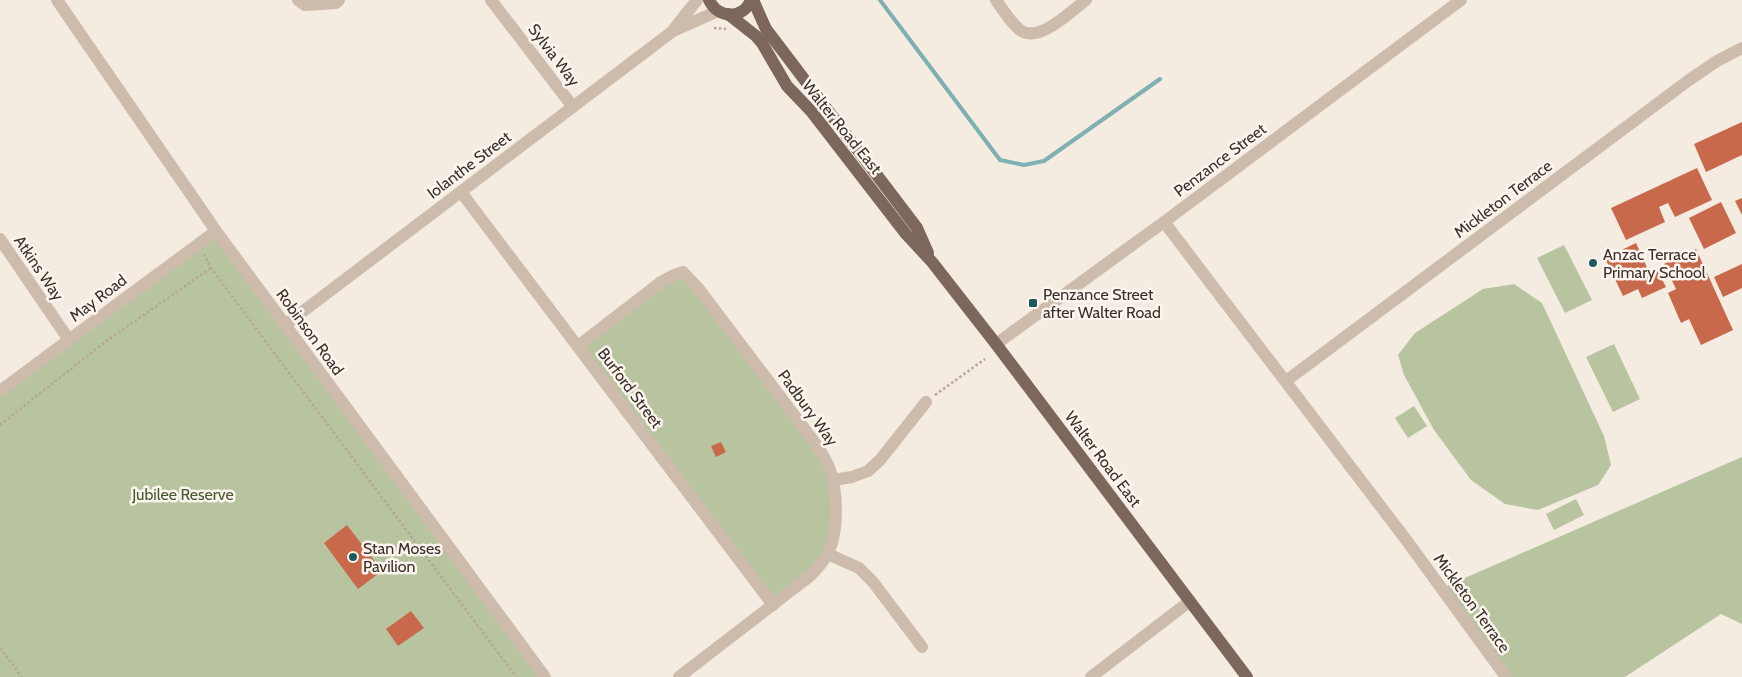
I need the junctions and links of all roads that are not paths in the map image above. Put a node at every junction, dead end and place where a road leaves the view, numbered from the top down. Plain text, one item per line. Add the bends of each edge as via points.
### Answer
1 (57, 0) edge
2 (298, 0) edge
3 (339, 0) edge
4 (491, 0) edge
5 (697, 0) edge
6 (709, 0) edge
7 (752, 0) edge
8 (996, 0) edge
9 (1086, 0) edge
10 (1461, 0) edge
11 (723, 12) junction
12 (673, 31) junction
13 (1742, 48) edge
14 (573, 107) junction
15 (461, 192) junction
16 (1164, 222) junction
17 (216, 231) junction
18 (0, 239) edge
19 (932, 262) junction
20 (285, 325) junction
21 (69, 340) junction
22 (996, 344) junction
23 (578, 346) junction
24 (1286, 381) junction
25 (0, 392) edge
26 (926, 402) road end
27 (833, 480) junction
28 (828, 554) junction
29 (1190, 601) junction
30 (773, 605) junction
31 (922, 647) dead end
32 (545, 677) edge
33 (679, 677) edge
34 (1091, 677) edge
35 (1247, 677) edge
36 (1506, 677) edge

1 - 17 street, Robinson Road
2 - 3 street via 305,5 336,3
4 - 14 street, Sylvia Way
5 - 12 street, Iolanthe Street
6 - 11 main road, Walter Road East via 713,8
7 - 11 main road via 743,12 736,15
7 - 19 main road, Walter Road East via 766,29 917,228
8 - 9 street via 1019,30 1033,34 1049,28
10 - 16 street, Penzance Street
11 - 12 street, Iolanthe Street
11 - 19 main road, Walter Road East via 762,43 787,86 811,111 906,234
12 - 14 street, Iolanthe Street
13 - 24 street, Mickleton Terrace via 1689,80
14 - 15 street, Iolanthe Street
15 - 20 street, Iolanthe Street
15 - 23 street, Burford Street
16 - 22 street, Penzance Street
16 - 24 street, Mickleton Terrace
17 - 20 street, Robinson Road
17 - 21 street, May Road
18 - 21 street, Atkins Way
19 - 22 main road, Walter Road East
20 - 32 street, Robinson Road
21 - 25 street, May Road
22 - 29 main road, Walter Road East
23 - 27 street, Padbury Way via 661,282 683,272 816,444
23 - 30 street, Burford Street
24 - 36 street, Mickleton Terrace
26 - 27 street via 868,471
27 - 28 street, Padbury Way via 835,524
28 - 30 street, Padbury Way via 810,576
28 - 31 street via 858,568 874,582
29 - 34 street
29 - 35 main road, Walter Road East
30 - 33 street, Padbury Way

